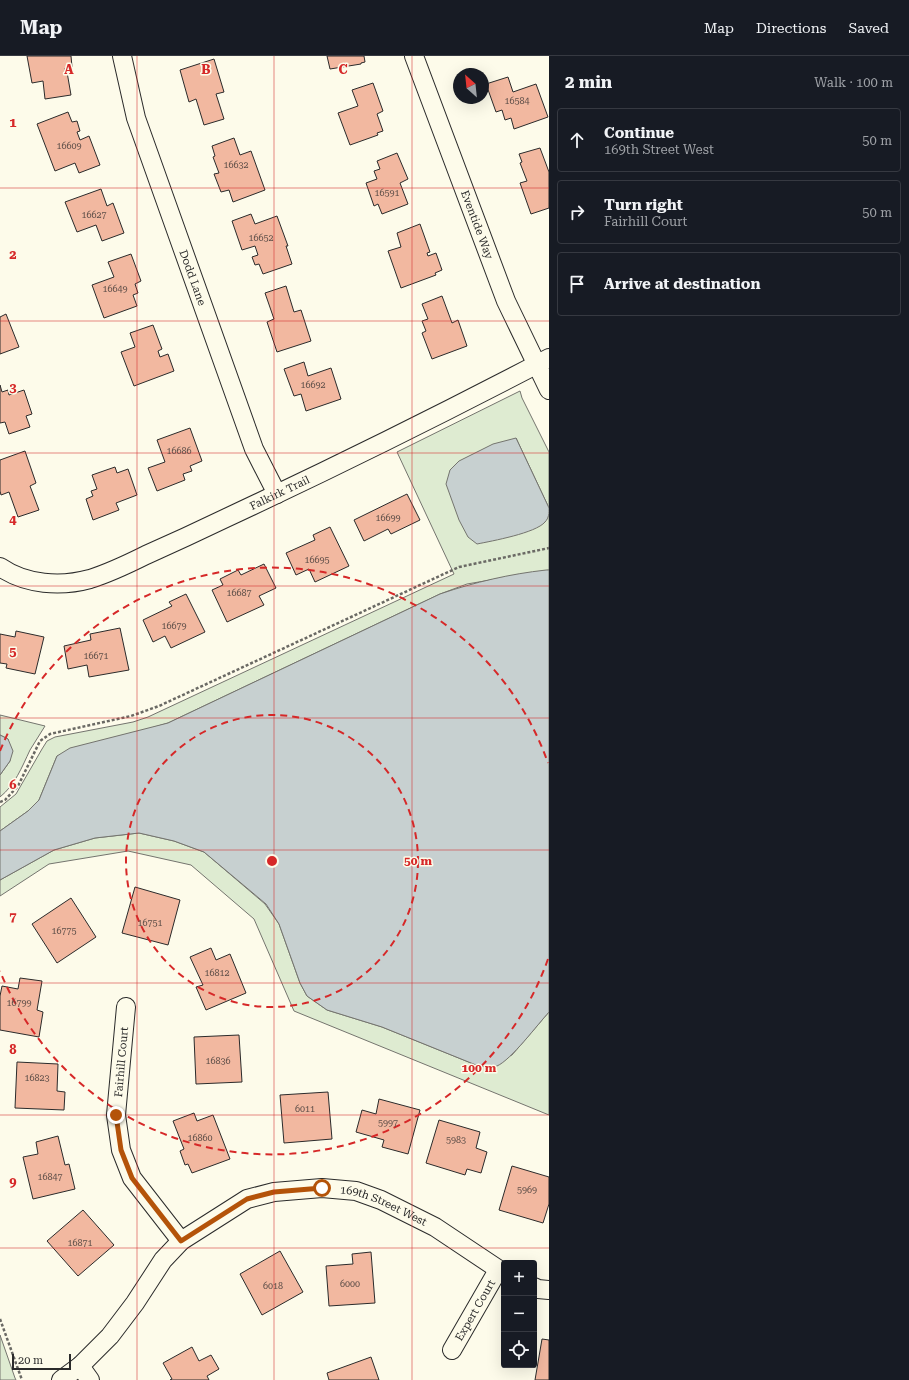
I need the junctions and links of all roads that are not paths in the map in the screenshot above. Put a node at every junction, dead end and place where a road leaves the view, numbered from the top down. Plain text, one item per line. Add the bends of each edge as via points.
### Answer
1 (122, 56) edge
2 (414, 56) edge
3 (543, 362) edge
4 (549, 390) edge
5 (277, 494) junction
6 (0, 567) edge
7 (126, 1007) dead end
8 (181, 1241) junction
9 (501, 1271) edge
10 (537, 1288) edge
11 (549, 1290) edge
12 (452, 1350) dead end
13 (85, 1373) edge
14 (61, 1380) edge

1 - 5 street, Dodd Lane via 142,133 254,449
2 - 3 street, Eventide Way via 506,301
3 - 4 street, Eventide Way
3 - 5 street, Falkirk Trail
5 - 6 street, Falkirk Trail via 128,564 90,579 58,584 38,582
7 - 8 street, Fairhill Court via 116,1115 121,1150 132,1178
8 - 9 street, 169th Street West via 247,1199 274,1192 329,1189 356,1191 381,1200 436,1228
8 - 13 street, 169th Street West via 163,1260
9 - 12 street, Expert Court
10 - 11 street
13 - 14 street, 169th Street West

